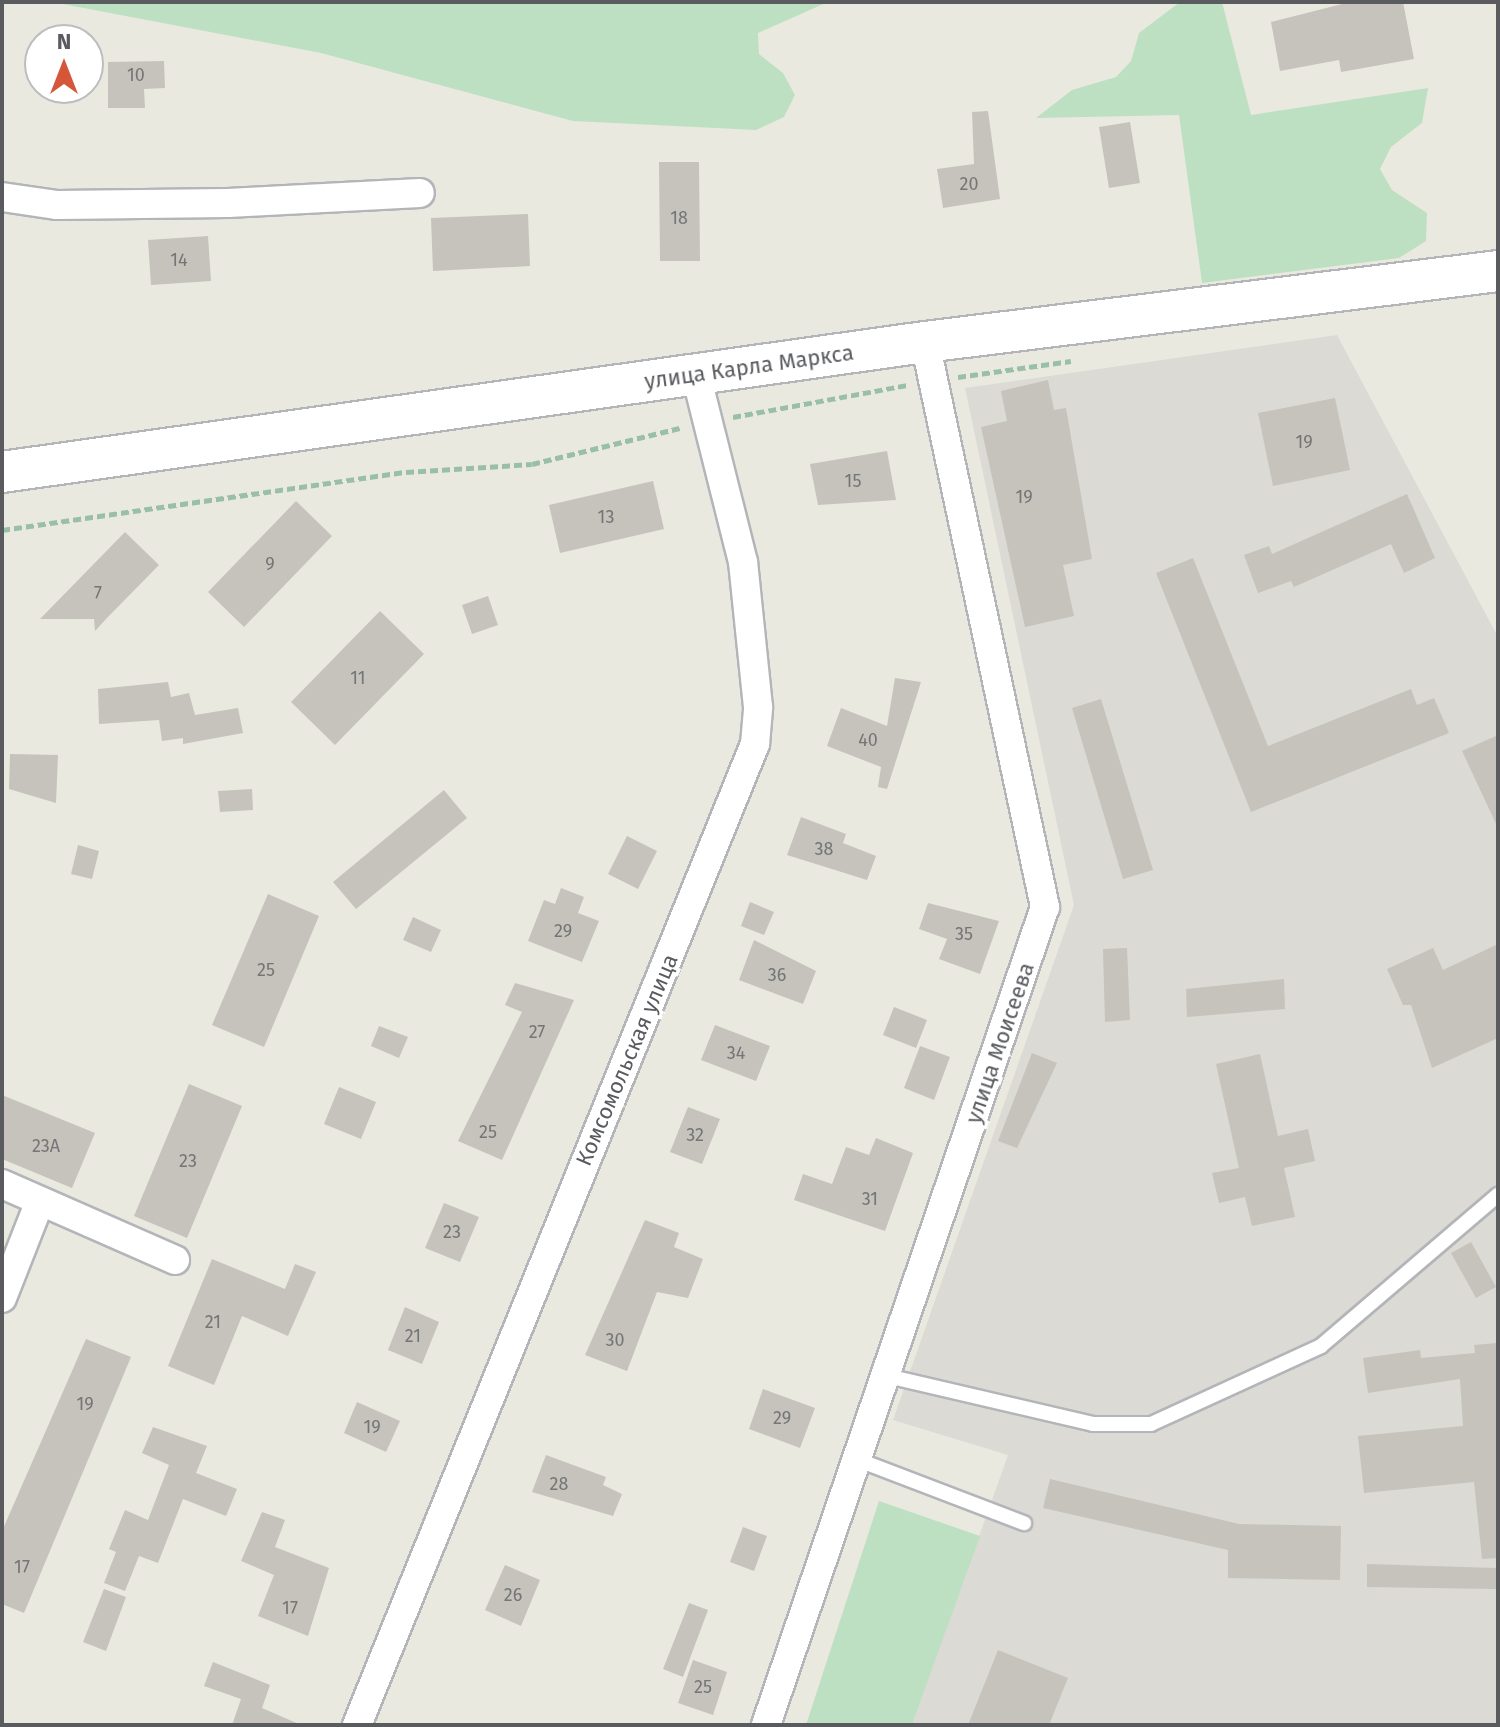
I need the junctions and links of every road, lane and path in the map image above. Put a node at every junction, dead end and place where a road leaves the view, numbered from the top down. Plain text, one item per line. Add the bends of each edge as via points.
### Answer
1 (420, 193) dead end
2 (2, 197) edge
3 (1498, 271) edge
4 (925, 342) junction
5 (1089, 359) dead end
6 (696, 375) junction
7 (935, 381) junction
8 (709, 421) junction
9 (2, 472) edge
10 (2, 530) edge
11 (2, 1184) edge
12 (1498, 1195) edge
13 (40, 1201) junction
14 (175, 1260) dead end
15 (2, 1298) edge
16 (883, 1375) junction
17 (856, 1459) junction
18 (1024, 1523) dead end
19 (357, 1725) edge
20 (766, 1725) edge

1 - 2 street via 197,204 57,205
3 - 4 street, улица Карла Маркса
4 - 6 street, улица Карла Маркса
4 - 7 street, улица Моисеева
5 - 7 path
6 - 8 street, Комсомольская улица
6 - 9 street, улица Карла Маркса
7 - 8 path
7 - 16 street, улица Моисеева via 1045,907
8 - 10 path via 532,464 406,472
8 - 19 street, Комсомольская улица via 743,562 754,657 758,707 745,784
11 - 13 street
12 - 16 lane via 1321,1346 1151,1424 1093,1424
13 - 14 street
13 - 15 street
16 - 17 street, улица Моисеева
17 - 18 lane
17 - 20 street, улица Моисеева

